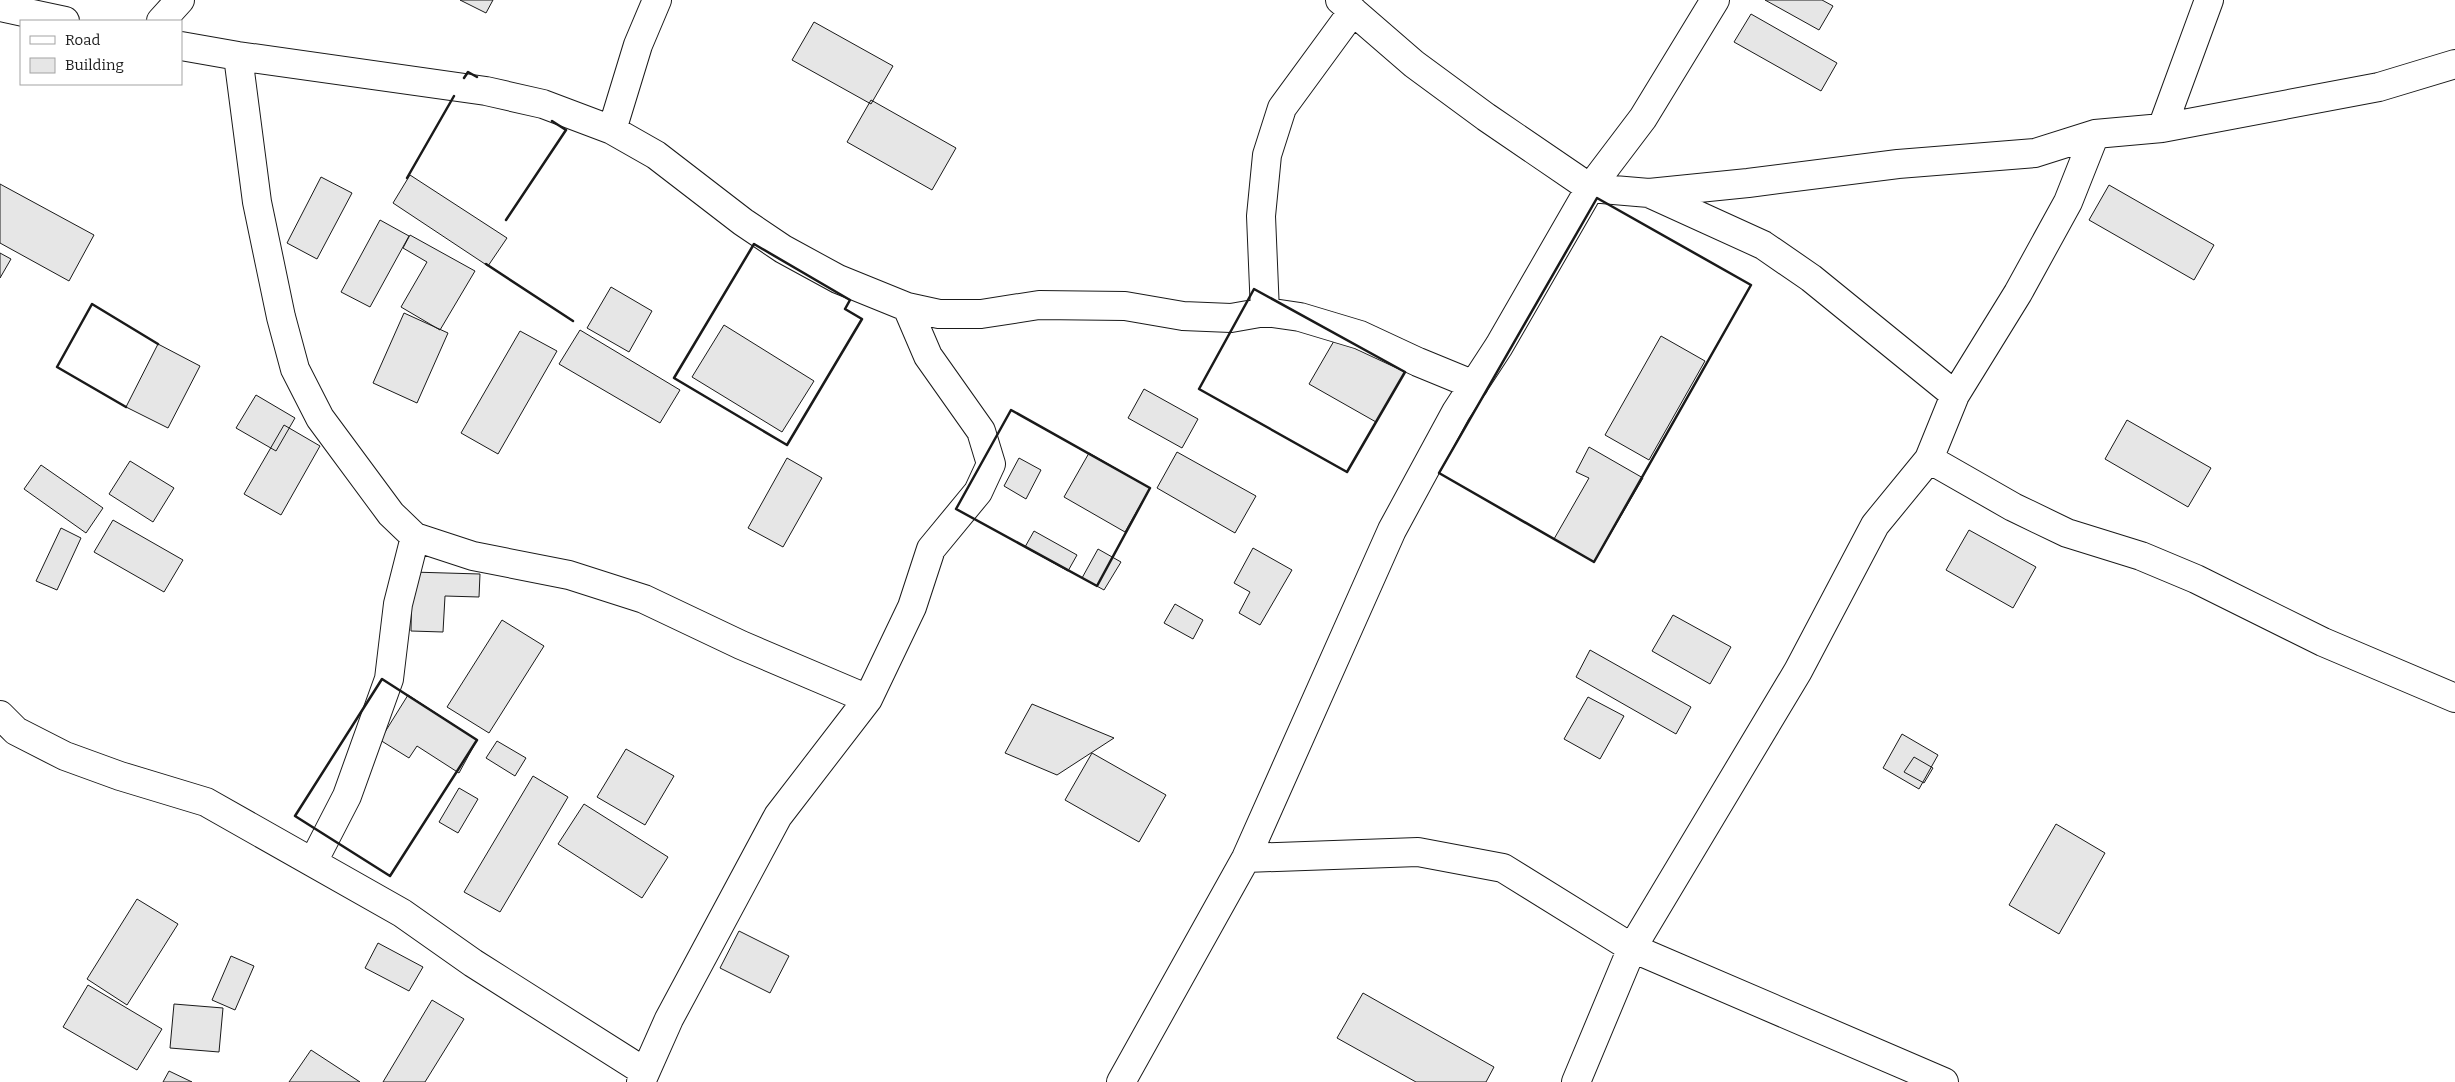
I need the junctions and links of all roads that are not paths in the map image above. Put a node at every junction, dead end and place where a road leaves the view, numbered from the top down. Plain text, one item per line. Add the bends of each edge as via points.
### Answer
1 (180, 0) edge
2 (657, 0) edge
3 (1715, 0) edge
4 (2209, 0) edge
5 (1346, 5) edge
6 (0, 7) edge
7 (60, 20) edge
8 (162, 20) edge
9 (182, 46) edge
10 (238, 56) junction
11 (2455, 64) edge
12 (2162, 128) junction
13 (612, 130) junction
14 (2095, 134) junction
15 (1590, 188) junction
16 (1649, 193) junction
17 (907, 307) junction
18 (1265, 312) junction
19 (1474, 385) junction
20 (1955, 395) junction
21 (1929, 459) junction
22 (415, 537) junction
23 (2455, 698) edge
24 (868, 699) junction
25 (0, 715) edge
26 (1246, 858) junction
27 (313, 862) junction
28 (1632, 948) junction
29 (643, 1077) edge
30 (1121, 1082) edge
31 (1576, 1082) edge
32 (1944, 1082) edge

1 - 8 street
2 - 13 street via 638,45
3 - 15 street via 1643,118
4 - 12 street
5 - 15 street via 1486,118
5 - 18 street via 1282,108 1267,155 1261,216
6 - 7 street
9 - 10 street
10 - 13 street via 486,91 543,104
10 - 22 street via 257,202 295,369 320,418 392,514
11 - 12 street via 2379,87
12 - 14 street
13 - 17 street via 656,155 783,250 838,279
14 - 16 street via 2035,153 1898,164 1748,184
14 - 20 street via 2068,202 2018,293
15 - 16 street
15 - 19 street
16 - 20 street via 1763,245 1811,278
17 - 18 street via 939,314 981,314 1039,305 1125,306 1184,316 1231,318
17 - 24 street via 928,356 981,432 991,464 978,492 931,549 912,607
18 - 19 street via 1300,317 1360,335
19 - 26 street via 1392,530
20 - 21 street
21 - 23 street via 2013,507 2067,533 2141,556 2196,579 2323,642
21 - 28 street via 1875,525 1798,671
22 - 24 street via 474,556 569,575 644,599
22 - 27 street via 398,604 389,680 347,796
24 - 29 street via 778,816 669,1019
25 - 27 street via 16,731 65,756 206,802
26 - 28 street via 1418,852 1503,868
26 - 30 street
27 - 29 street via 402,913
28 - 31 street
28 - 32 street

